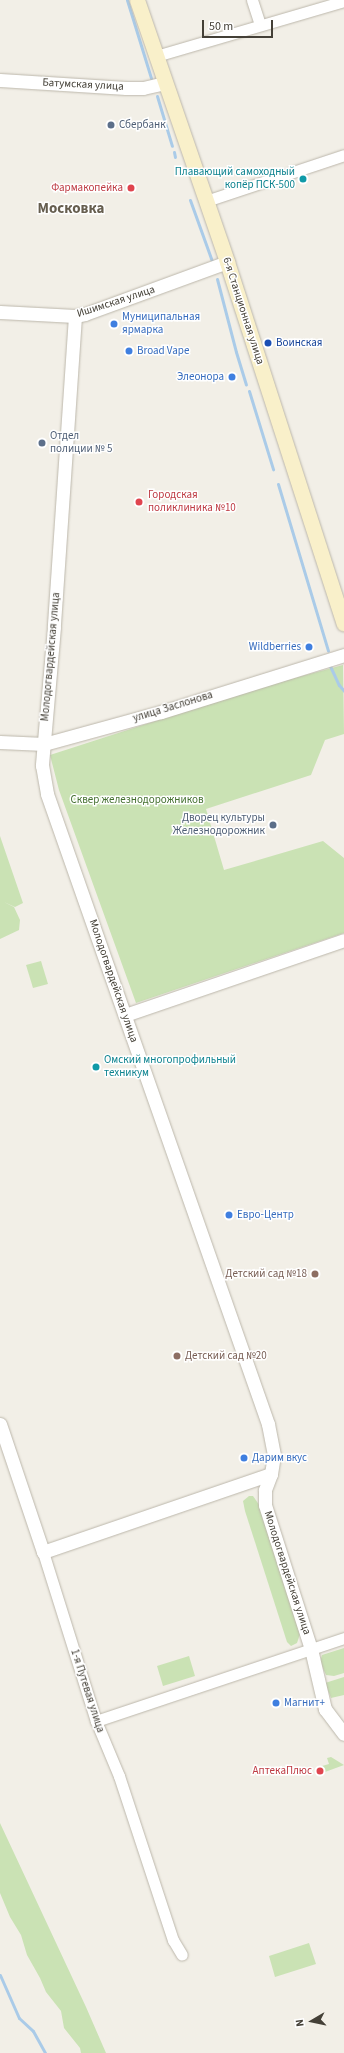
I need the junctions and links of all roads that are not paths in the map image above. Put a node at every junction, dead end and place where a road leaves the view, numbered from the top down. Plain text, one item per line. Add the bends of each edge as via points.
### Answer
1 (137, 0) edge
2 (252, 0) edge
3 (344, 1) edge
4 (260, 25) junction
5 (156, 56) junction
6 (0, 80) edge
7 (164, 83) junction
8 (344, 155) edge
9 (206, 201) junction
10 (227, 262) junction
11 (0, 312) edge
12 (75, 316) junction
13 (344, 624) edge
14 (344, 655) edge
15 (0, 742) edge
16 (44, 744) junction
17 (344, 940) edge
18 (125, 1015) junction
19 (0, 1424) edge
20 (271, 1474) junction
21 (43, 1552) junction
22 (344, 1638) edge
23 (311, 1649) junction
24 (96, 1722) junction
25 (344, 1734) edge
26 (182, 1955) dead end

1 - 5 main road, 6-я Станционная улица
2 - 4 street
3 - 4 street
4 - 5 street
5 - 7 main road, 6-я Станционная улица
6 - 7 street, Батумская улица via 126,88 143,88
7 - 9 main road, 6-я Станционная улица
8 - 9 street
9 - 10 main road, 6-я Станционная улица
10 - 12 street, Ишимская улица
10 - 13 main road, 6-я Станционная улица
11 - 12 street, Ишимская улица
12 - 16 street, Молодогвардейская улица
14 - 16 street, улица Заслонова via 161,712
15 - 16 street, улица Заслонова
16 - 18 street, Молодогвардейская улица via 42,765 48,794
17 - 18 street
18 - 20 street, Молодогвардейская улица via 268,1424 274,1456
19 - 21 street, 1-я Путевая улица
20 - 21 street
20 - 23 street, Молодогвардейская улица via 265,1490 265,1504
21 - 24 street, 1-я Путевая улица
22 - 23 street
23 - 24 street
23 - 25 street, Молодогвардейская улица via 325,1709
24 - 26 street, 1-я Путевая улица via 119,1776 173,1940

